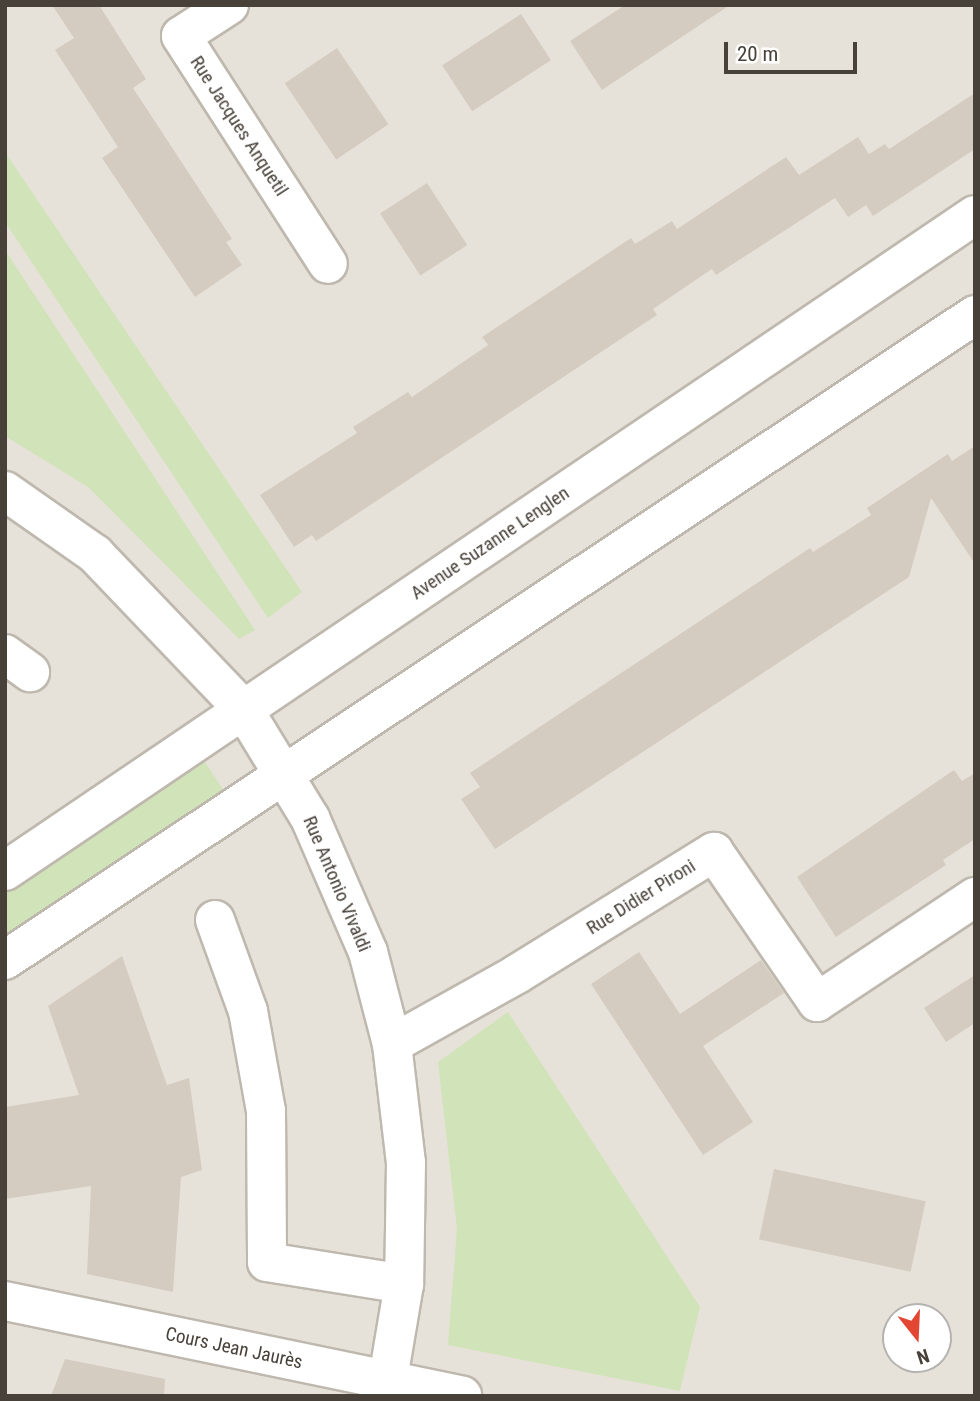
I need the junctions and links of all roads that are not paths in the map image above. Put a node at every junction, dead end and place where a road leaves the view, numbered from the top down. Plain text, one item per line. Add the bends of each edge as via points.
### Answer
1 (229, 5) edge
2 (975, 215) edge
3 (328, 264) dead end
4 (975, 315) edge
5 (5, 491) edge
6 (244, 710) junction
7 (286, 773) junction
8 (5, 871) edge
9 (975, 897) edge
10 (215, 920) dead end
11 (5, 960) edge
12 (392, 1044) junction
13 (404, 1284) junction
14 (5, 1301) edge
15 (387, 1388) edge
16 (462, 1396) edge

1 - 3 street, Rue Jacques Anquetil via 181,36
2 - 6 street, Avenue Suzanne Lenglen
4 - 7 street
5 - 6 street, Rue Antonio Vivaldi via 95,554
6 - 7 street, Rue Antonio Vivaldi
6 - 8 street, Avenue Suzanne Lenglen
7 - 11 street
7 - 12 street, Rue Antonio Vivaldi via 368,952
9 - 12 street, Rue Didier Pironi via 817,1002 713,852 517,974
10 - 13 street via 248,1011 266,1111 267,1262
12 - 13 street, Rue Antonio Vivaldi via 406,1163
13 - 15 street, Rue Antonio Vivaldi
14 - 15 street, Cours Jean Jaurès
15 - 16 street, Cours Jean Jaurès

